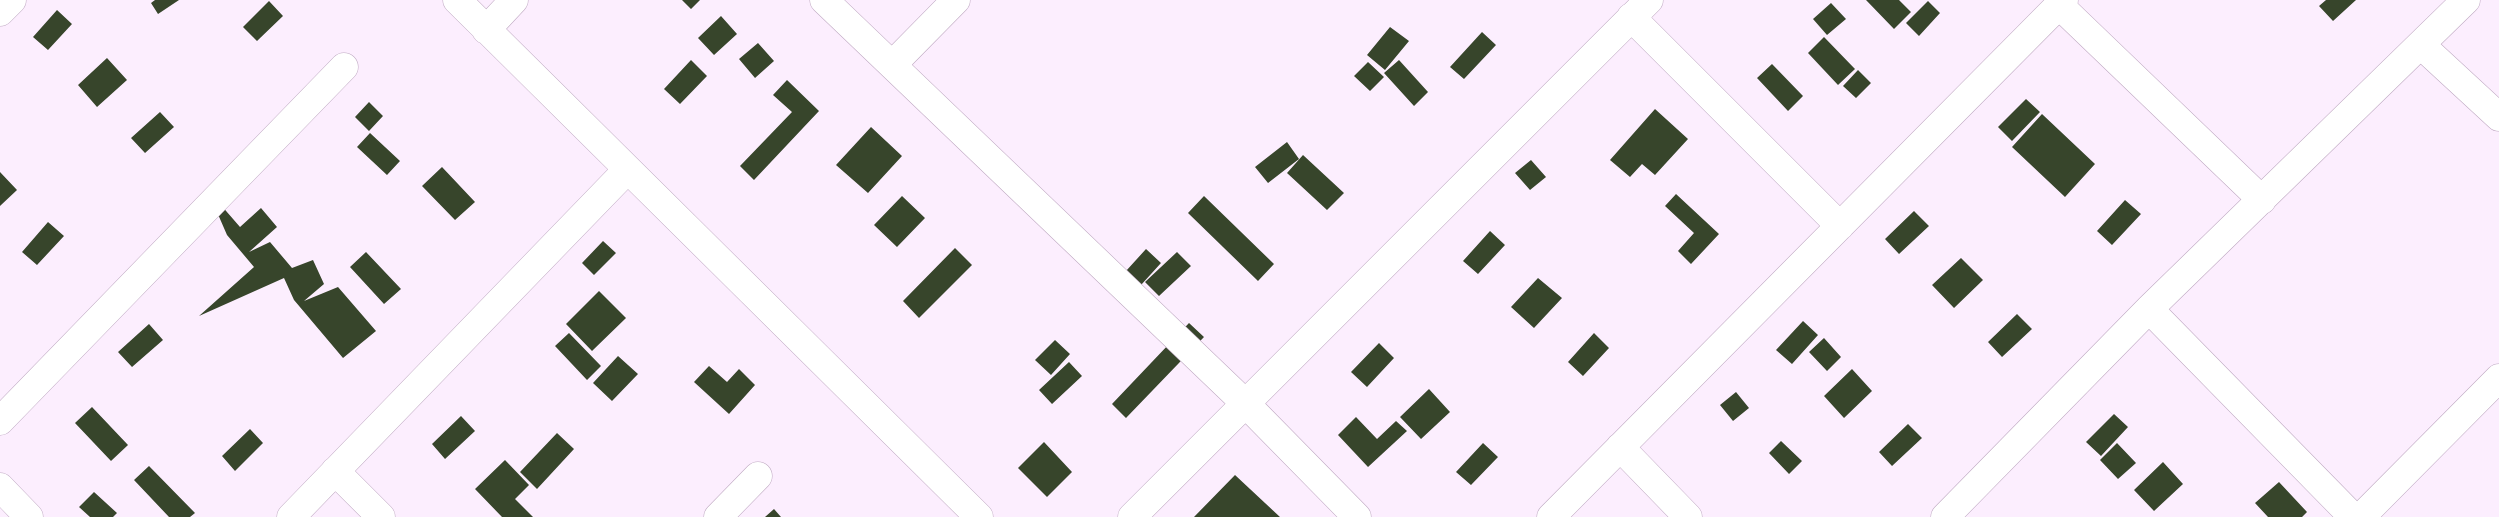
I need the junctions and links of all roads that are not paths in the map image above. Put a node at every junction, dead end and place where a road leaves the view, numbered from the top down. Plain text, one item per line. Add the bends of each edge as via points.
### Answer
1 (12, 0) edge
2 (457, 0) edge
3 (514, 0) edge
4 (824, 0) edge
5 (956, 0) edge
6 (2466, 0) edge
7 (2061, 2) edge
8 (1640, 9) edge
9 (0, 12) edge
10 (486, 30) junction
11 (2421, 45) junction
12 (892, 65) junction
13 (344, 67) dead end
14 (2499, 116) edge
15 (627, 170) junction
16 (2262, 200) junction
17 (1840, 226) junction
18 (2149, 309) junction
19 (2499, 378) edge
20 (1246, 404) junction
21 (0, 421) edge
22 (1620, 447) junction
23 (335, 471) junction
24 (758, 476) dead end
25 (0, 487) edge
26 (29, 517) edge
27 (290, 517) edge
28 (381, 517) edge
29 (718, 517) edge
30 (979, 517) edge
31 (1132, 517) edge
32 (1357, 517) edge
33 (1551, 517) edge
34 (1688, 517) edge
35 (1945, 517) edge
36 (2353, 517) edge
37 (2361, 517) edge

1 - 9 street
2 - 10 street
3 - 10 street
4 - 12 street
5 - 12 street
6 - 11 street
7 - 16 street
7 - 17 street
8 - 17 street
8 - 20 street
10 - 15 street
11 - 14 street
11 - 16 street
12 - 20 street
13 - 21 street
15 - 23 street
15 - 30 street
16 - 18 street
17 - 22 street
18 - 35 street
18 - 36 street
19 - 37 street
20 - 31 street
20 - 32 street
22 - 33 street
22 - 34 street
23 - 27 street
23 - 28 street
24 - 29 street
25 - 26 street

